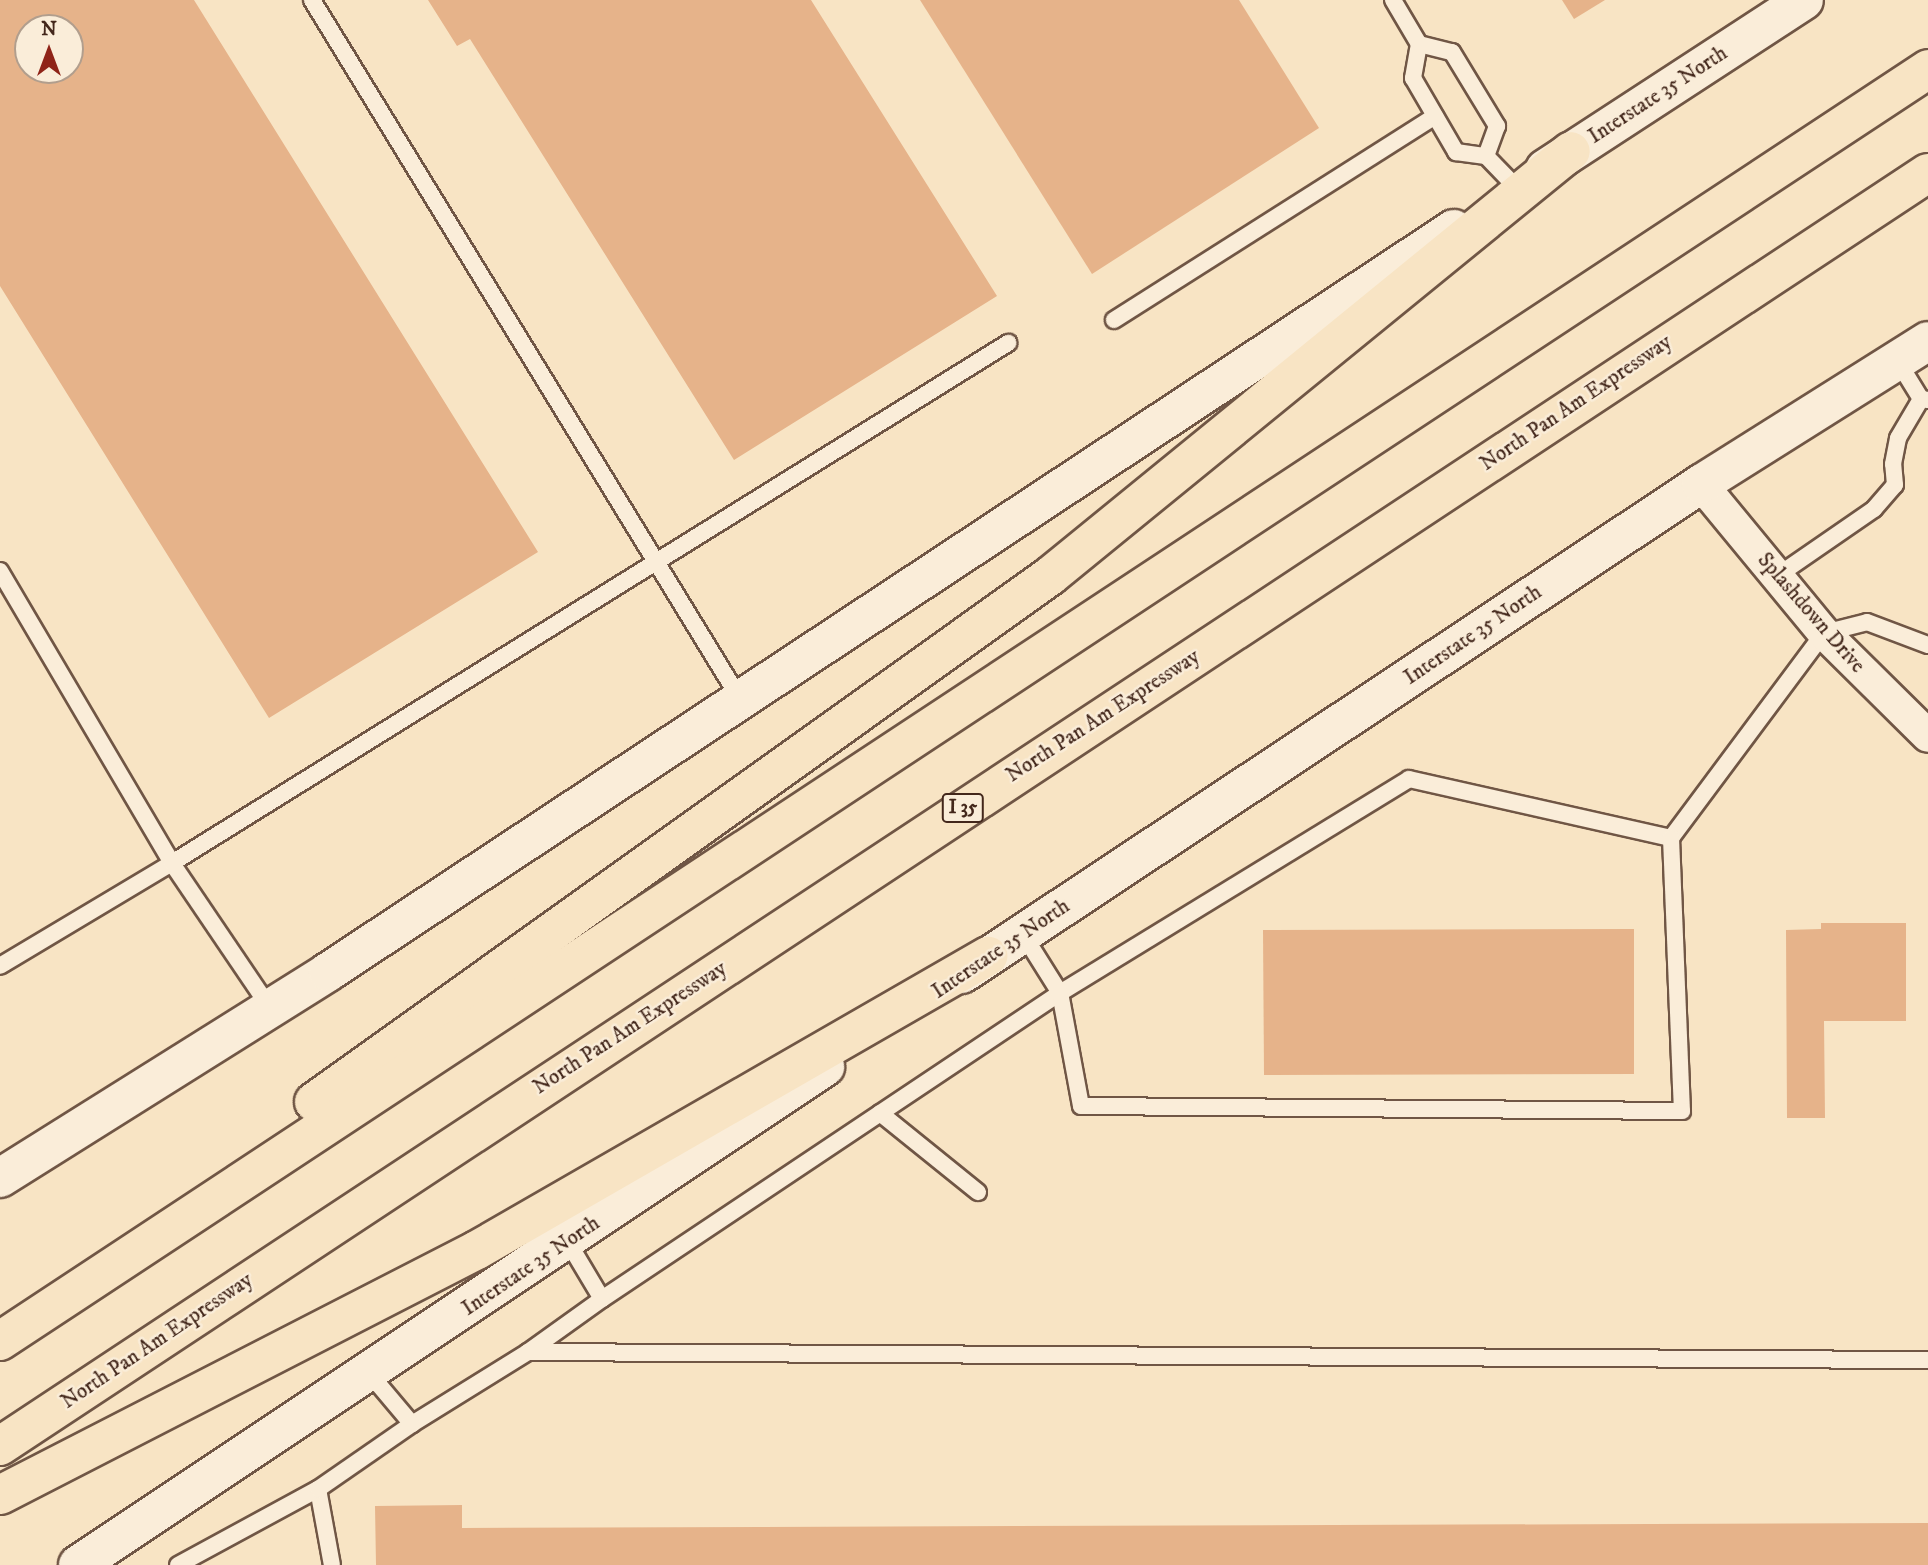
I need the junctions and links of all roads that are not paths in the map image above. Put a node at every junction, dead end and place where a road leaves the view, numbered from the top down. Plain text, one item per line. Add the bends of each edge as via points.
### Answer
1 (312, 0) edge
2 (1394, 0) edge
3 (1804, 0) edge
4 (1419, 44) junction
5 (1928, 69) edge
6 (1435, 116) junction
7 (1570, 151) junction
8 (1486, 156) junction
9 (1928, 173) edge
10 (1516, 187) junction
11 (1114, 320) dead end
12 (1008, 343) dead end
13 (1913, 351) edge
14 (1925, 400) edge
15 (1701, 484) junction
16 (654, 561) junction
17 (0, 571) edge
18 (1777, 576) junction
19 (1824, 633) junction
20 (1928, 645) edge
21 (740, 699) junction
22 (1928, 736) edge
23 (1671, 838) junction
24 (172, 863) junction
25 (1023, 934) junction
26 (988, 956) junction
27 (0, 966) edge
28 (1060, 993) junction
29 (270, 1008) junction
30 (880, 1113) junction
31 (0, 1178) edge
32 (978, 1192) dead end
33 (568, 1242) junction
34 (602, 1299) junction
35 (0, 1325) edge
36 (0, 1341) edge
37 (528, 1352) junction
38 (1928, 1360) edge
39 (369, 1373) junction
40 (412, 1424) junction
41 (0, 1446) edge
42 (318, 1489) junction
43 (0, 1495) edge
44 (98, 1560) edge
45 (178, 1565) edge
46 (332, 1565) edge

1 - 16 lane
2 - 4 lane
3 - 7 main road, Interstate 35 North
4 - 6 lane via 1413,78
4 - 8 lane via 1452,52 1497,126
5 - 36 highway
6 - 8 lane via 1457,152
6 - 11 lane
7 - 10 main road, Interstate 35 North
7 - 35 highway via 1050,576
8 - 10 lane
9 - 41 highway, North Pan Am Expressway / I 35
10 - 21 main road, Interstate 35 North
12 - 16 lane
13 - 14 lane
13 - 15 main road, Interstate 35 North
14 - 18 lane via 1898,438 1895,485 1874,509
15 - 18 street, Splashdown Drive
15 - 25 main road, Interstate 35 North
16 - 21 lane
16 - 24 lane
17 - 24 lane
18 - 19 street, Splashdown Drive
19 - 20 lane via 1867,622
19 - 22 street, Splashdown Drive
19 - 23 lane
21 - 29 main road, Interstate 35 North
23 - 28 lane via 1409,779
23 - 28 lane via 1682,1111 1081,1106
24 - 27 lane
24 - 29 lane
25 - 26 main road, Interstate 35 North
25 - 28 lane
26 - 33 main road, Interstate 35 North
26 - 43 highway via 477,1250
28 - 30 lane
29 - 31 main road, Interstate 35 North
30 - 32 lane
30 - 34 lane
33 - 34 lane
33 - 39 main road, Interstate 35 North
34 - 37 lane
37 - 38 lane
37 - 40 lane
39 - 40 lane
39 - 44 main road, Interstate 35 North
40 - 42 lane
42 - 45 lane
42 - 46 lane

